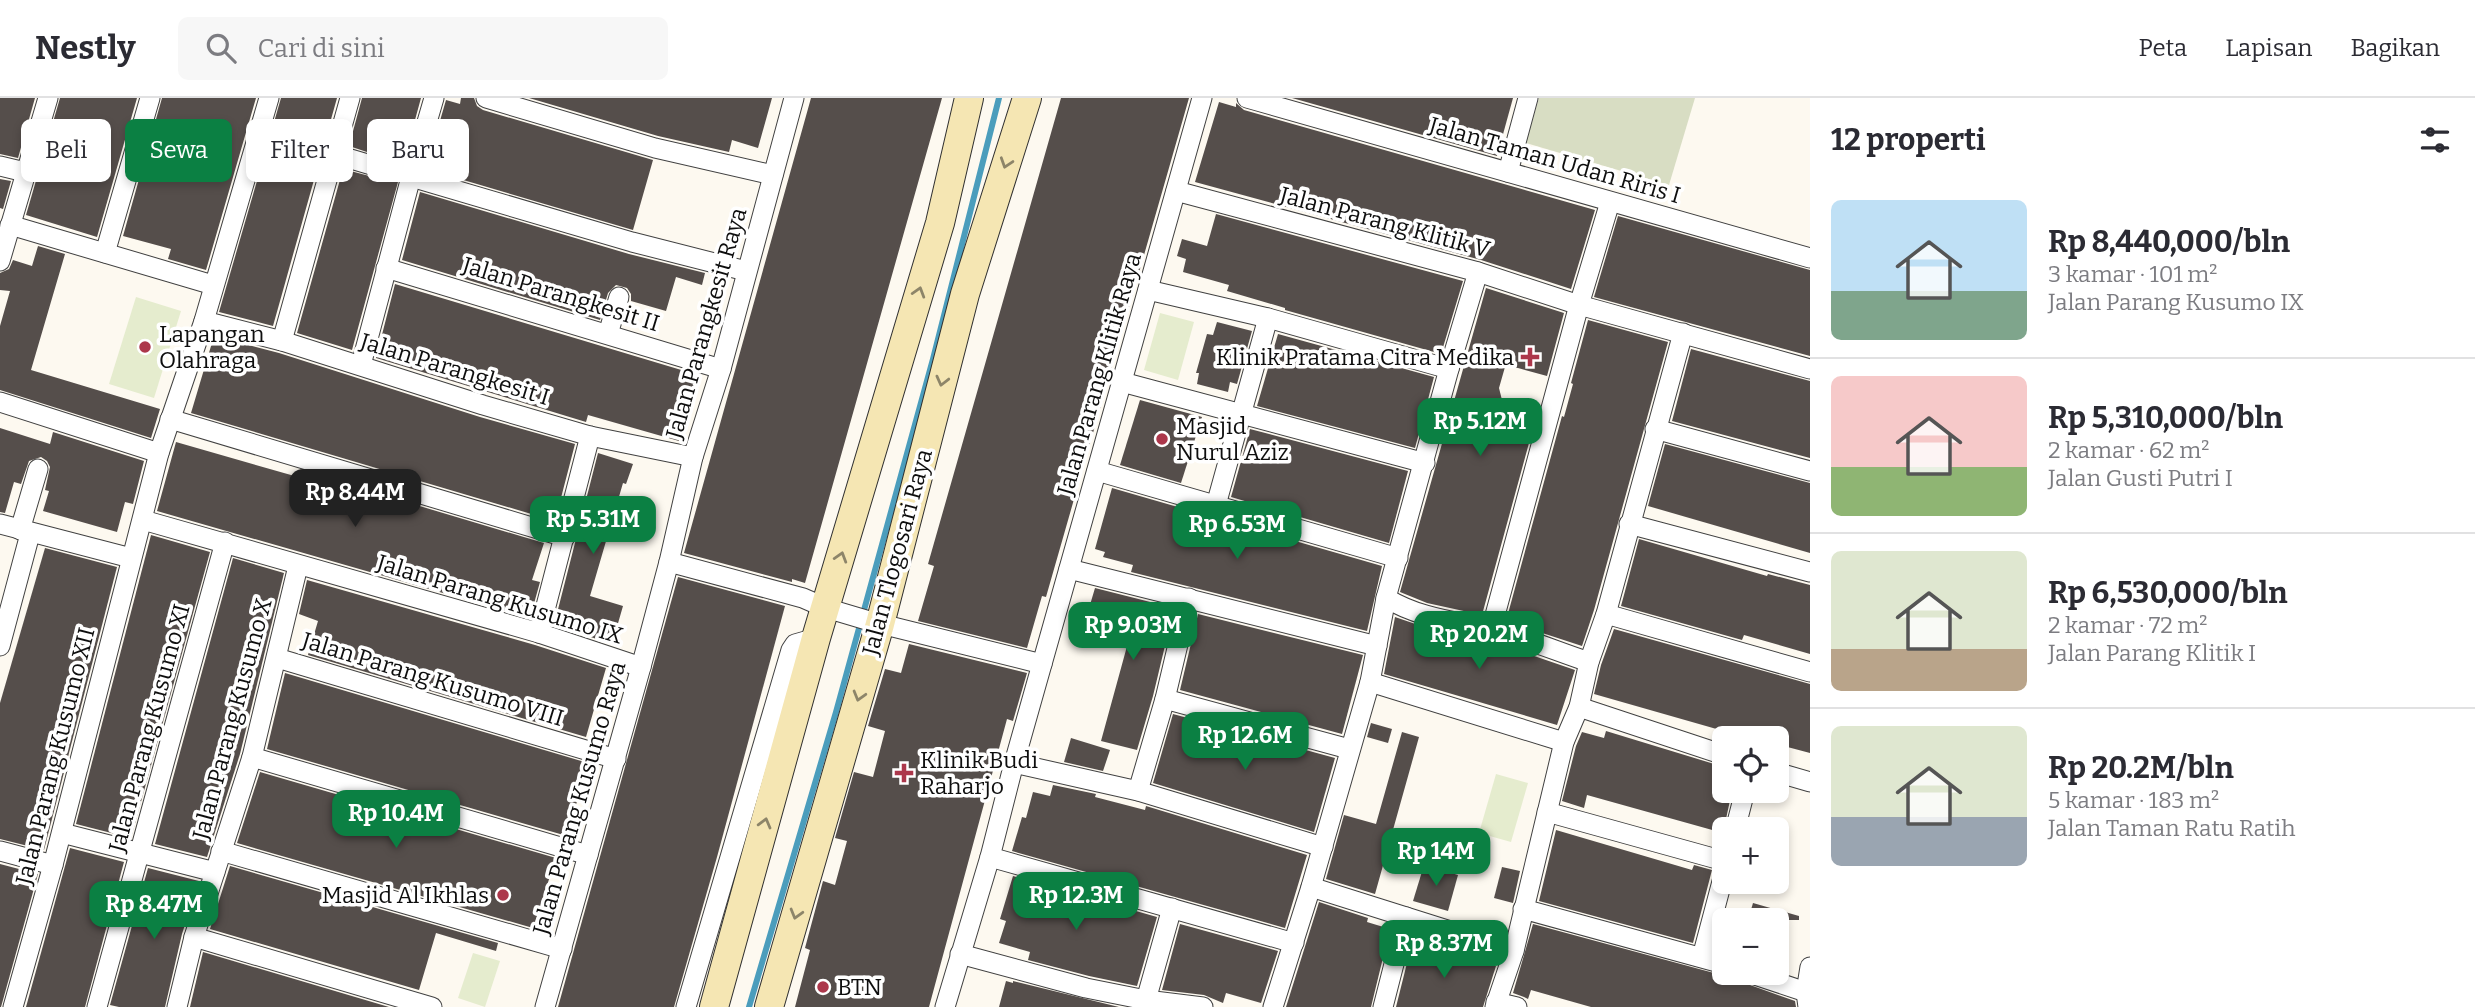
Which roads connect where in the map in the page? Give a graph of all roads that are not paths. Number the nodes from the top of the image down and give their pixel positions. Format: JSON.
{"nodes":[{"id":1,"x":48,"y":98,"type":"edge"},
{"id":2,"x":150,"y":98,"type":"edge"},
{"id":3,"x":269,"y":98,"type":"edge"},
{"id":4,"x":350,"y":98,"type":"edge"},
{"id":5,"x":434,"y":98,"type":"edge"},
{"id":6,"x":486,"y":98,"type":"edge"},
{"id":7,"x":794,"y":98,"type":"edge"},
{"id":8,"x":969,"y":98,"type":"edge"},
{"id":9,"x":1027,"y":98,"type":"edge"},
{"id":10,"x":1202,"y":98,"type":"edge"},
{"id":11,"x":1247,"y":98,"type":"edge"},
{"id":12,"x":1528,"y":98,"type":"edge"},
{"id":13,"x":41,"y":119,"type":"edge"},
{"id":14,"x":344,"y":119,"type":"edge"},
{"id":15,"x":428,"y":119,"type":"edge"},
{"id":16,"x":0,"y":166,"type":"edge"},
{"id":17,"x":21,"y":171,"type":"edge"},
{"id":18,"x":1508,"y":172,"type":"junction"},
{"id":19,"x":773,"y":175,"type":"junction"},
{"id":20,"x":22,"y":182,"type":"edge"},
{"id":21,"x":326,"y":182,"type":"edge"},
{"id":22,"x":410,"y":182,"type":"edge"},
{"id":23,"x":428,"y":182,"type":"edge"},
{"id":24,"x":1176,"y":191,"type":"junction"},
{"id":25,"x":1610,"y":201,"type":"junction"},
{"id":26,"x":10,"y":225,"type":"junction"},
{"id":27,"x":105,"y":253,"type":"junction"},
{"id":28,"x":1810,"y":258,"type":"edge"},
{"id":29,"x":0,"y":261,"type":"edge"},
{"id":30,"x":386,"y":268,"type":"junction"},
{"id":31,"x":746,"y":271,"type":"junction"},
{"id":32,"x":1478,"y":272,"type":"junction"},
{"id":33,"x":213,"y":285,"type":"junction"},
{"id":34,"x":1148,"y":290,"type":"junction"},
{"id":35,"x":619,"y":297,"type":"dead end"},
{"id":36,"x":1579,"y":305,"type":"junction"},
{"id":37,"x":1268,"y":318,"type":"junction"},
{"id":38,"x":204,"y":320,"type":"junction"},
{"id":39,"x":1683,"y":333,"type":"junction"},
{"id":40,"x":608,"y":334,"type":"junction"},
{"id":41,"x":282,"y":341,"type":"junction"},
{"id":42,"x":360,"y":365,"type":"junction"},
{"id":43,"x":721,"y":369,"type":"junction"},
{"id":44,"x":1449,"y":369,"type":"junction"},
{"id":45,"x":1810,"y":369,"type":"edge"},
{"id":46,"x":1122,"y":382,"type":"junction"},
{"id":47,"x":0,"y":402,"type":"edge"},
{"id":48,"x":1240,"y":414,"type":"junction"},
{"id":49,"x":170,"y":419,"type":"junction"},
{"id":50,"x":1655,"y":429,"type":"junction"},
{"id":51,"x":590,"y":436,"type":"junction"},
{"id":52,"x":159,"y":453,"type":"junction"},
{"id":53,"x":693,"y":457,"type":"junction"},
{"id":54,"x":1425,"y":463,"type":"junction"},
{"id":55,"x":38,"y":469,"type":"dead end"},
{"id":56,"x":1097,"y":471,"type":"junction"},
{"id":57,"x":1810,"y":471,"type":"edge"},
{"id":58,"x":1216,"y":505,"type":"junction"},
{"id":59,"x":143,"y":520,"type":"junction"},
{"id":60,"x":0,"y":524,"type":"edge"},
{"id":61,"x":1629,"y":524,"type":"junction"},
{"id":62,"x":25,"y":532,"type":"junction"},
{"id":63,"x":565,"y":537,"type":"junction"},
{"id":64,"x":225,"y":542,"type":"junction"},
{"id":65,"x":131,"y":558,"type":"junction"},
{"id":66,"x":1398,"y":558,"type":"junction"},
{"id":67,"x":669,"y":562,"type":"junction"},
{"id":68,"x":298,"y":566,"type":"junction"},
{"id":69,"x":1069,"y":569,"type":"junction"},
{"id":70,"x":1810,"y":572,"type":"edge"},
{"id":71,"x":1189,"y":598,"type":"junction"},
{"id":72,"x":1386,"y":598,"type":"junction"},
{"id":73,"x":828,"y":609,"type":"junction"},
{"id":74,"x":1605,"y":614,"type":"junction"},
{"id":75,"x":876,"y":623,"type":"junction"},
{"id":76,"x":1491,"y":629,"type":"junction"},
{"id":77,"x":539,"y":633,"type":"junction"},
{"id":78,"x":816,"y":638,"type":"junction"},
{"id":79,"x":0,"y":646,"type":"edge"},
{"id":80,"x":1377,"y":646,"type":"junction"},
{"id":81,"x":277,"y":658,"type":"junction"},
{"id":82,"x":1589,"y":662,"type":"junction"},
{"id":83,"x":1042,"y":664,"type":"junction"},
{"id":84,"x":641,"y":667,"type":"junction"},
{"id":85,"x":1810,"y":672,"type":"edge"},
{"id":86,"x":1370,"y":682,"type":"junction"},
{"id":87,"x":1164,"y":699,"type":"junction"},
{"id":88,"x":1579,"y":707,"type":"junction"},
{"id":89,"x":1564,"y":742,"type":"junction"},
{"id":90,"x":1349,"y":749,"type":"junction"},
{"id":91,"x":1712,"y":751,"type":"edge"},
{"id":92,"x":252,"y":757,"type":"junction"},
{"id":93,"x":616,"y":759,"type":"junction"},
{"id":94,"x":1014,"y":763,"type":"junction"},
{"id":95,"x":1789,"y":776,"type":"edge"},
{"id":96,"x":1810,"y":782,"type":"edge"},
{"id":97,"x":1138,"y":791,"type":"junction"},
{"id":98,"x":1546,"y":812,"type":"junction"},
{"id":99,"x":62,"y":833,"type":"junction"},
{"id":100,"x":1323,"y":847,"type":"junction"},
{"id":101,"x":0,"y":851,"type":"edge"},
{"id":102,"x":221,"y":851,"type":"junction"},
{"id":103,"x":140,"y":853,"type":"junction"},
{"id":104,"x":588,"y":855,"type":"junction"},
{"id":105,"x":990,"y":857,"type":"junction"},
{"id":106,"x":1712,"y":858,"type":"edge"},
{"id":107,"x":53,"y":865,"type":"junction"},
{"id":108,"x":215,"y":872,"type":"junction"},
{"id":109,"x":1311,"y":887,"type":"junction"},
{"id":110,"x":1719,"y":894,"type":"edge"},
{"id":111,"x":1172,"y":908,"type":"junction"},
{"id":112,"x":1523,"y":909,"type":"junction"},
{"id":113,"x":1406,"y":917,"type":"junction"},
{"id":114,"x":194,"y":937,"type":"junction"},
{"id":115,"x":1294,"y":943,"type":"junction"},
{"id":116,"x":562,"y":949,"type":"junction"},
{"id":117,"x":1514,"y":951,"type":"junction"},
{"id":118,"x":960,"y":954,"type":"junction"},
{"id":119,"x":1702,"y":957,"type":"junction"},
{"id":120,"x":1712,"y":960,"type":"edge"},
{"id":121,"x":1810,"y":967,"type":"edge"},
{"id":122,"x":1776,"y":985,"type":"edge"},
{"id":123,"x":1083,"y":997,"type":"edge"},
{"id":124,"x":1807,"y":999,"type":"edge"},
{"id":125,"x":1146,"y":1000,"type":"junction"},
{"id":126,"x":1496,"y":1004,"type":"edge"},
{"id":127,"x":103,"y":1006,"type":"edge"},
{"id":128,"x":13,"y":1007,"type":"edge"},
{"id":129,"x":177,"y":1007,"type":"edge"},
{"id":130,"x":432,"y":1007,"type":"edge"},
{"id":131,"x":545,"y":1007,"type":"edge"},
{"id":132,"x":686,"y":1007,"type":"edge"},
{"id":133,"x":714,"y":1007,"type":"edge"},
{"id":134,"x":769,"y":1007,"type":"edge"},
{"id":135,"x":945,"y":1007,"type":"edge"},
{"id":136,"x":1203,"y":1007,"type":"edge"},
{"id":137,"x":1273,"y":1007,"type":"edge"},
{"id":138,"x":1382,"y":1007,"type":"edge"},
{"id":139,"x":1517,"y":1007,"type":"edge"}],
"edges":[{"from":1,"to":13,"type":"street"},
{"from":2,"to":27,"type":"street"},
{"from":3,"to":33,"type":"street","name":"Jalan Parang Kusumo XII"},
{"from":4,"to":14,"type":"street"},
{"from":5,"to":15,"type":"street"},
{"from":6,"to":19,"type":"street"},
{"from":7,"to":19,"type":"street","name":"Jalan Parangkesit Raya"},
{"from":73,"to":8,"type":"street","one_way":true},
{"from":9,"to":75,"type":"street","name":"Jalan Tlogosari Raya","one_way":true},
{"from":10,"to":24,"type":"street","name":"Jalan Parang Klitik Raya"},
{"from":11,"to":18,"type":"street","name":"Jalan Taman Udan Riris I"},
{"from":12,"to":18,"type":"street"},
{"from":16,"to":17,"type":"street"},
{"from":18,"to":25,"type":"street","name":"Jalan Taman Udan Riris I"},
{"from":19,"to":31,"type":"street","name":"Jalan Parangkesit Raya"},
{"from":20,"to":26,"type":"street"},
{"from":21,"to":41,"type":"street"},
{"from":22,"to":30,"type":"street"},
{"from":23,"to":31,"type":"street"},
{"from":24,"to":32,"type":"street","name":"Jalan Parang Klitik V"},
{"from":24,"to":34,"type":"street","name":"Jalan Parang Klitik Raya"},
{"from":25,"to":28,"type":"street","name":"Jalan Taman Udan Riris I"},
{"from":25,"to":36,"type":"street"},
{"from":26,"to":27,"type":"street"},
{"from":26,"to":29,"type":"street"},
{"from":27,"to":33,"type":"street"},
{"from":30,"to":40,"type":"street","name":"Jalan Parangkesit II"},
{"from":30,"to":42,"type":"street"},
{"from":31,"to":43,"type":"street","name":"Jalan Parangkesit Raya"},
{"from":32,"to":36,"type":"street","name":"Jalan Parang Klitik V"},
{"from":32,"to":44,"type":"street"},
{"from":33,"to":38,"type":"street","name":"Jalan Parang Kusumo XII"},
{"from":34,"to":37,"type":"street"},
{"from":34,"to":46,"type":"street","name":"Jalan Parang Klitik Raya"},
{"from":35,"to":40,"type":"street"},
{"from":36,"to":39,"type":"street","name":"Jalan Parang Klitik V"},
{"from":36,"to":76,"type":"street"},
{"from":37,"to":44,"type":"street"},
{"from":37,"to":48,"type":"street"},
{"from":38,"to":41,"type":"street","name":"Jalan Parangkesit I"},
{"from":38,"to":49,"type":"street","name":"Jalan Parang Kusumo XII"},
{"from":39,"to":45,"type":"street","name":"Jalan Parang Klitik V"},
{"from":39,"to":50,"type":"street"},
{"from":40,"to":43,"type":"street","name":"Jalan Parangkesit II"},
{"from":41,"to":42,"type":"street","name":"Jalan Parangkesit I"},
{"from":42,"to":51,"type":"street","name":"Jalan Parangkesit I"},
{"from":43,"to":53,"type":"street","name":"Jalan Parangkesit Raya"},
{"from":44,"to":54,"type":"street"},
{"from":46,"to":48,"type":"street"},
{"from":46,"to":56,"type":"street","name":"Jalan Parang Klitik Raya"},
{"from":47,"to":52,"type":"street"},
{"from":48,"to":54,"type":"street"},
{"from":48,"to":58,"type":"street"},
{"from":49,"to":52,"type":"street","name":"Jalan Parang Kusumo XII"},
{"from":49,"to":63,"type":"street"},
{"from":50,"to":57,"type":"street"},
{"from":50,"to":61,"type":"street"},
{"from":51,"to":53,"type":"street","name":"Jalan Parangkesit I"},
{"from":51,"to":63,"type":"street"},
{"from":52,"to":59,"type":"street","name":"Jalan Parang Kusumo XII"},
{"from":53,"to":67,"type":"street","name":"Jalan Parangkesit Raya"},
{"from":54,"to":66,"type":"street"},
{"from":55,"to":62,"type":"street"},
{"from":56,"to":58,"type":"street"},
{"from":56,"to":69,"type":"street","name":"Jalan Parang Klitik Raya"},
{"from":58,"to":66,"type":"street"},
{"from":59,"to":64,"type":"street","name":"Jalan Parang Kusumo IX"},
{"from":59,"to":65,"type":"street","name":"Jalan Parang Kusumo XII"},
{"from":60,"to":62,"type":"street"},
{"from":61,"to":70,"type":"street"},
{"from":61,"to":74,"type":"street"},
{"from":62,"to":65,"type":"street"},
{"from":62,"to":79,"type":"street"},
{"from":63,"to":77,"type":"street"},
{"from":64,"to":68,"type":"street","name":"Jalan Parang Kusumo IX"},
{"from":64,"to":103,"type":"street","name":"Jalan Parang Kusumo XI"},
{"from":65,"to":99,"type":"street","name":"Jalan Parang Kusumo XII"},
{"from":66,"to":72,"type":"street"},
{"from":67,"to":73,"type":"street"},
{"from":67,"to":84,"type":"street","name":"Jalan Parang Kusumo Raya"},
{"from":68,"to":77,"type":"street","name":"Jalan Parang Kusumo IX"},
{"from":68,"to":81,"type":"street","name":"Jalan Parang Kusumo X"},
{"from":69,"to":71,"type":"street"},
{"from":69,"to":83,"type":"street","name":"Jalan Parang Klitik Raya"},
{"from":71,"to":80,"type":"street"},
{"from":71,"to":87,"type":"street"},
{"from":72,"to":76,"type":"street"},
{"from":72,"to":80,"type":"street"},
{"from":73,"to":75,"type":"street"},
{"from":73,"to":78,"type":"street"},
{"from":74,"to":82,"type":"street"},
{"from":74,"to":85,"type":"street"},
{"from":75,"to":83,"type":"street"},
{"from":75,"to":134,"type":"street","name":"Jalan Tlogosari Raya","one_way":true},
{"from":76,"to":82,"type":"street"},
{"from":77,"to":84,"type":"street","name":"Jalan Parang Kusumo IX"},
{"from":78,"to":132,"type":"street"},
{"from":133,"to":78,"type":"street","one_way":true},
{"from":80,"to":86,"type":"street"},
{"from":81,"to":92,"type":"street","name":"Jalan Parang Kusumo X"},
{"from":81,"to":93,"type":"street","name":"Jalan Parang Kusumo VIII"},
{"from":82,"to":88,"type":"street"},
{"from":83,"to":94,"type":"street","name":"Jalan Parang Klitik Raya"},
{"from":84,"to":93,"type":"street","name":"Jalan Parang Kusumo Raya"},
{"from":86,"to":89,"type":"street"},
{"from":86,"to":90,"type":"street"},
{"from":87,"to":90,"type":"street"},
{"from":87,"to":97,"type":"street"},
{"from":88,"to":89,"type":"street"},
{"from":88,"to":91,"type":"street"},
{"from":89,"to":98,"type":"street"},
{"from":90,"to":100,"type":"street"},
{"from":92,"to":102,"type":"street","name":"Jalan Parang Kusumo X"},
{"from":92,"to":104,"type":"street"},
{"from":93,"to":104,"type":"street","name":"Jalan Parang Kusumo Raya"},
{"from":94,"to":97,"type":"street"},
{"from":94,"to":105,"type":"street","name":"Jalan Parang Klitik Raya"},
{"from":95,"to":96,"type":"street"},
{"from":97,"to":100,"type":"street"},
{"from":98,"to":106,"type":"street"},
{"from":98,"to":112,"type":"street"},
{"from":99,"to":103,"type":"street"},
{"from":99,"to":107,"type":"street","name":"Jalan Parang Kusumo XII"},
{"from":100,"to":109,"type":"street"},
{"from":101,"to":107,"type":"street"},
{"from":102,"to":108,"type":"street","name":"Jalan Parang Kusumo X"},
{"from":102,"to":116,"type":"street"},
{"from":103,"to":108,"type":"street"},
{"from":103,"to":127,"type":"street","name":"Jalan Parang Kusumo XI"},
{"from":104,"to":116,"type":"street","name":"Jalan Parang Kusumo Raya"},
{"from":105,"to":111,"type":"street"},
{"from":105,"to":118,"type":"street","name":"Jalan Parang Klitik Raya"},
{"from":107,"to":128,"type":"street","name":"Jalan Parang Kusumo XII"},
{"from":108,"to":114,"type":"street","name":"Jalan Parang Kusumo X"},
{"from":109,"to":113,"type":"street"},
{"from":109,"to":115,"type":"street"},
{"from":110,"to":119,"type":"street"},
{"from":111,"to":115,"type":"street"},
{"from":111,"to":125,"type":"street"},
{"from":112,"to":117,"type":"street"},
{"from":112,"to":119,"type":"street"},
{"from":113,"to":117,"type":"street"},
{"from":113,"to":138,"type":"street"},
{"from":114,"to":129,"type":"street","name":"Jalan Parang Kusumo X"},
{"from":114,"to":130,"type":"street"},
{"from":115,"to":137,"type":"street"},
{"from":116,"to":131,"type":"street","name":"Jalan Parang Kusumo Raya"},
{"from":117,"to":126,"type":"street"},
{"from":118,"to":123,"type":"street"},
{"from":118,"to":135,"type":"street","name":"Jalan Parang Klitik Raya"},
{"from":119,"to":120,"type":"street"},
{"from":121,"to":124,"type":"street"},
{"from":122,"to":124,"type":"street"},
{"from":123,"to":125,"type":"street"},
{"from":125,"to":136,"type":"street"},
{"from":126,"to":139,"type":"street"}]}
